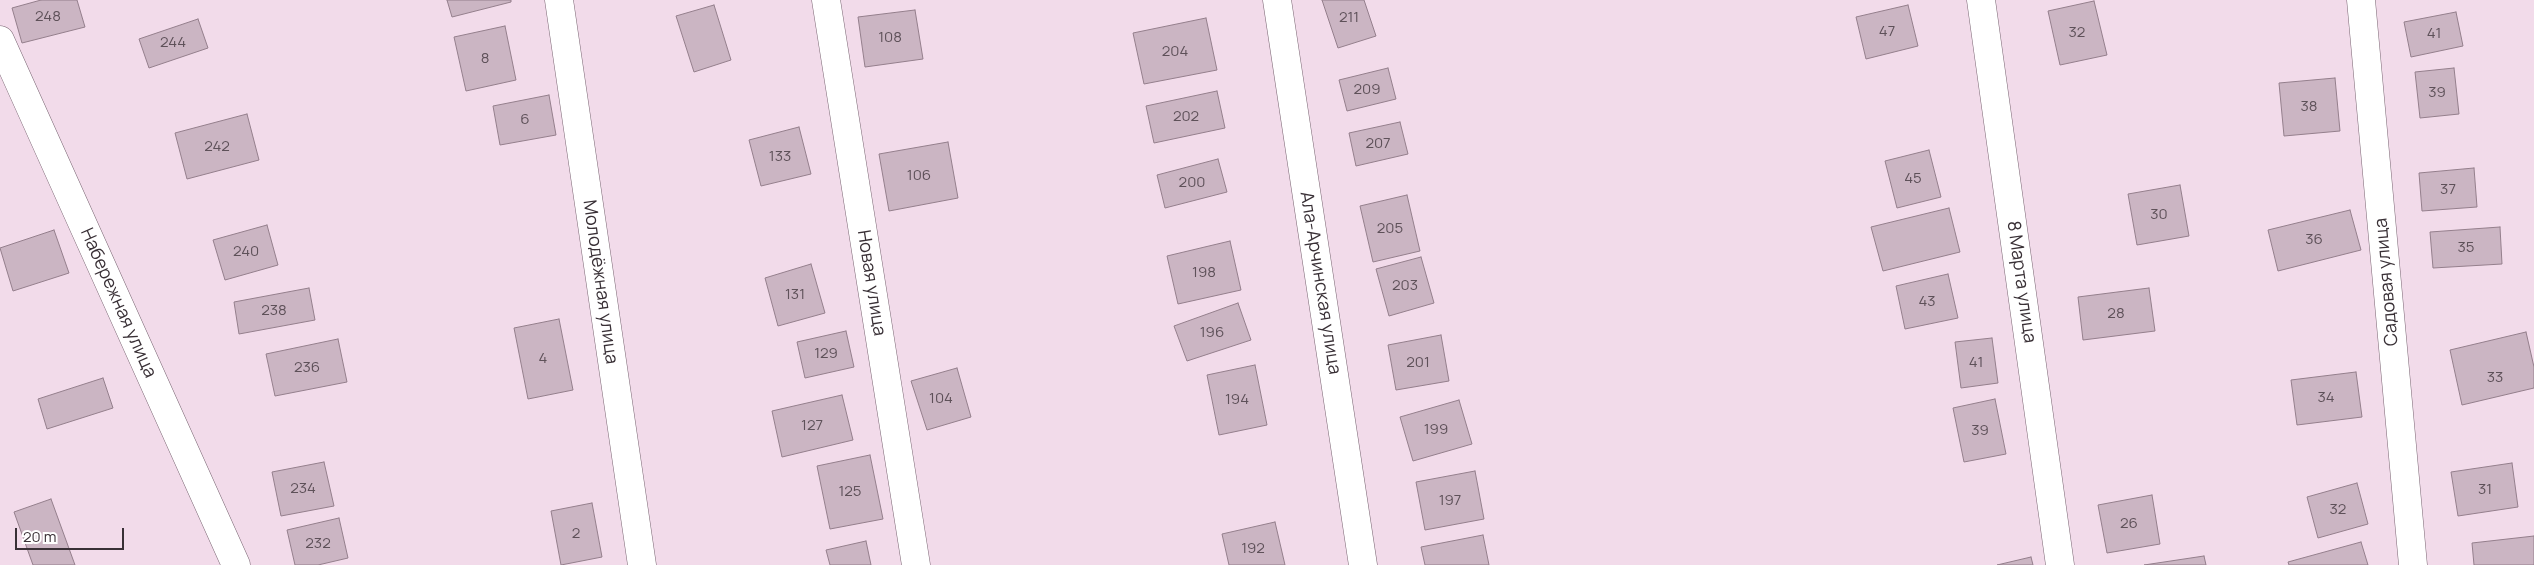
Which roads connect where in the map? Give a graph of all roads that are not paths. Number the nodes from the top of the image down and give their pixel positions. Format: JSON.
{"nodes":[{"id":1,"x":559,"y":0,"type":"edge"},
{"id":2,"x":826,"y":0,"type":"edge"},
{"id":3,"x":1277,"y":0,"type":"edge"},
{"id":4,"x":1981,"y":0,"type":"edge"},
{"id":5,"x":2361,"y":0,"type":"edge"},
{"id":6,"x":0,"y":40,"type":"edge"},
{"id":7,"x":236,"y":565,"type":"edge"},
{"id":8,"x":642,"y":565,"type":"edge"},
{"id":9,"x":916,"y":565,"type":"edge"},
{"id":10,"x":1364,"y":565,"type":"edge"},
{"id":11,"x":2060,"y":565,"type":"edge"},
{"id":12,"x":2413,"y":565,"type":"edge"}],
"edges":[{"from":1,"to":8,"type":"street","name":"Молодёжная улица"},
{"from":2,"to":9,"type":"street","name":"Новая улица"},
{"from":3,"to":10,"type":"street","name":"Ала-Арчинская улица"},
{"from":4,"to":11,"type":"street","name":"8 Марта улица"},
{"from":5,"to":12,"type":"street","name":"Садовая улица"},
{"from":6,"to":7,"type":"street","name":"Набережная улица"}]}
